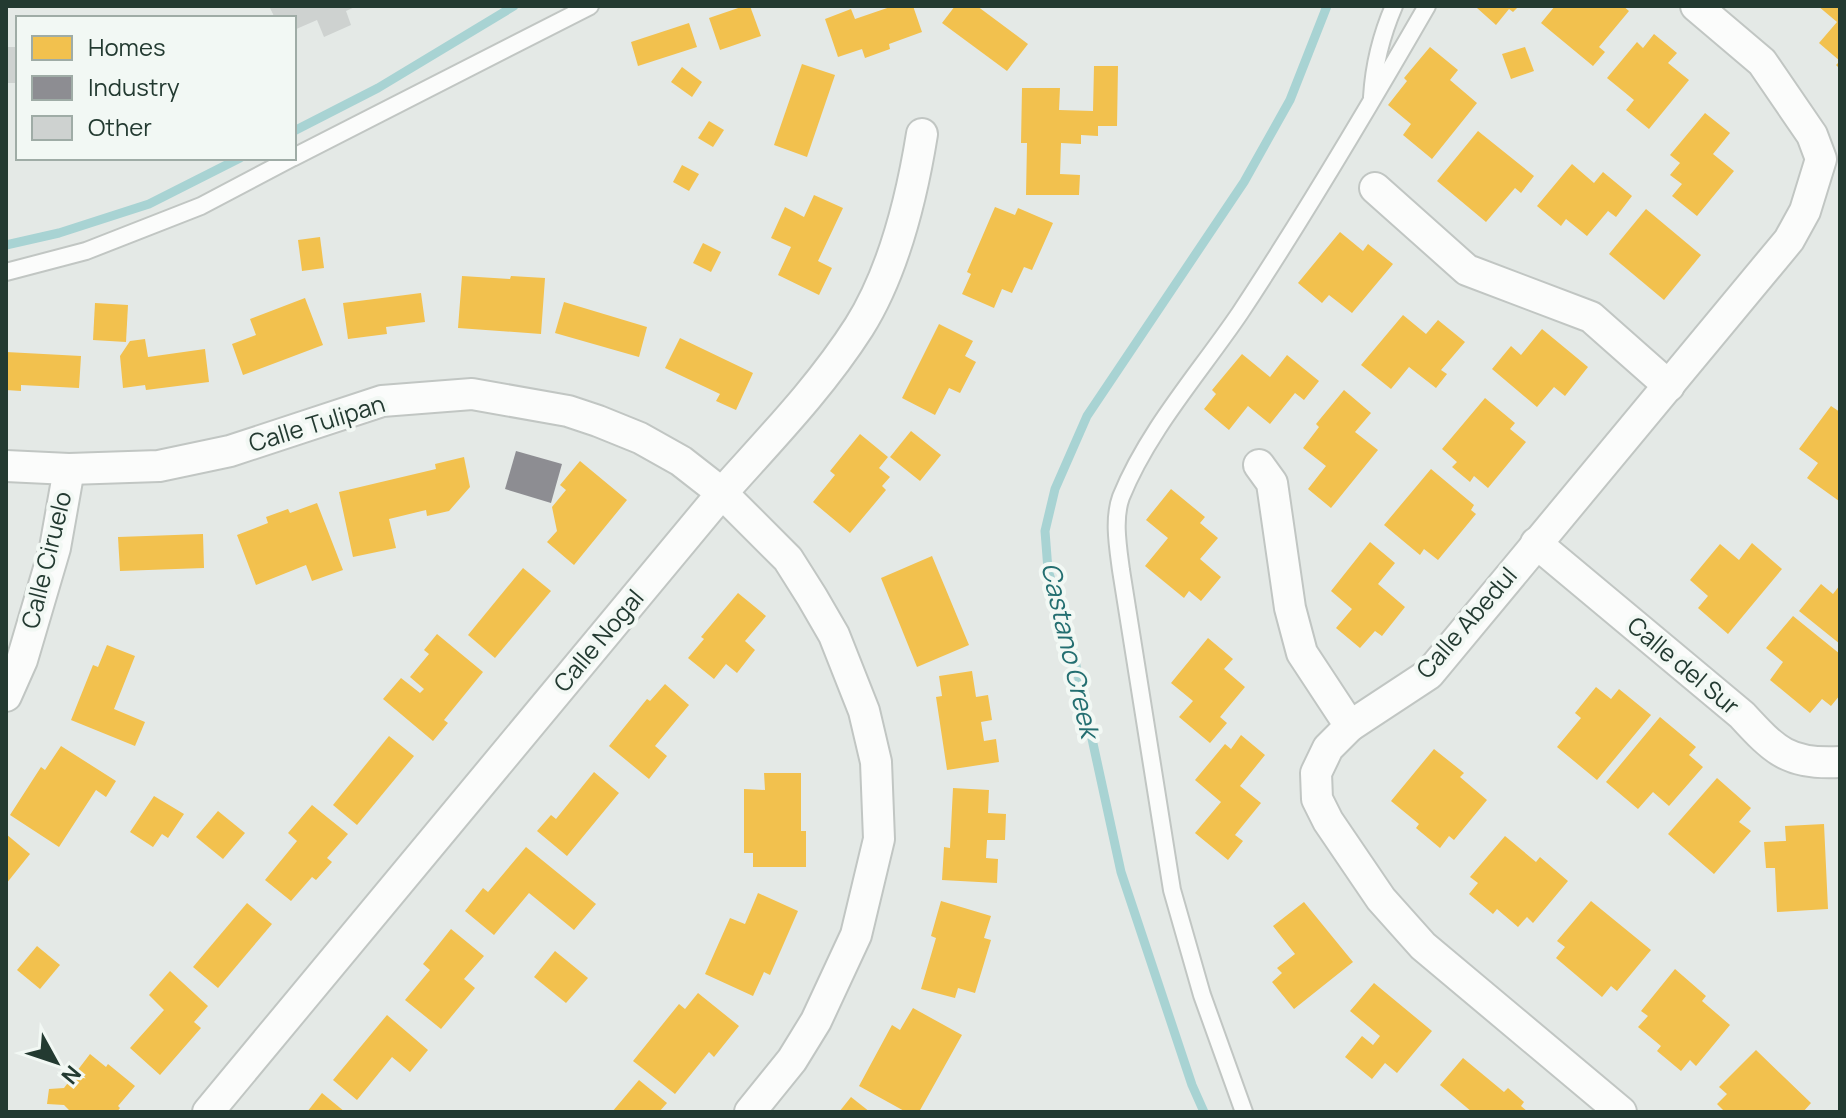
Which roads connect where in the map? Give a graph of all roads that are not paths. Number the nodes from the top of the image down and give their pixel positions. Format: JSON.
{"nodes":[{"id":1,"x":590,"y":6,"type":"edge"},
{"id":2,"x":1394,"y":6,"type":"edge"},
{"id":3,"x":1427,"y":6,"type":"edge"},
{"id":4,"x":1696,"y":6,"type":"edge"},
{"id":5,"x":1372,"y":103,"type":"junction"},
{"id":6,"x":922,"y":134,"type":"dead end"},
{"id":7,"x":296,"y":156,"type":"edge"},
{"id":8,"x":289,"y":160,"type":"edge"},
{"id":9,"x":1375,"y":188,"type":"dead end"},
{"id":10,"x":6,"y":272,"type":"edge"},
{"id":11,"x":1669,"y":386,"type":"junction"},
{"id":12,"x":1259,"y":465,"type":"dead end"},
{"id":13,"x":6,"y":466,"type":"edge"},
{"id":14,"x":69,"y":469,"type":"junction"},
{"id":15,"x":722,"y":493,"type":"junction"},
{"id":16,"x":1536,"y":543,"type":"junction"},
{"id":17,"x":6,"y":696,"type":"edge"},
{"id":18,"x":1350,"y":726,"type":"junction"},
{"id":19,"x":1840,"y":762,"type":"edge"},
{"id":20,"x":208,"y":1112,"type":"edge"},
{"id":21,"x":750,"y":1112,"type":"edge"},
{"id":22,"x":1244,"y":1112,"type":"edge"},
{"id":23,"x":1621,"y":1112,"type":"edge"}],
"edges":[{"from":1,"to":7,"type":"lane"},
{"from":2,"to":5,"type":"lane"},
{"from":3,"to":5,"type":"lane"},
{"from":4,"to":11,"type":"street","name":"Calle Abedul"},
{"from":5,"to":22,"type":"lane"},
{"from":6,"to":15,"type":"street","name":"Calle Nogal"},
{"from":8,"to":10,"type":"lane"},
{"from":9,"to":11,"type":"street"},
{"from":11,"to":16,"type":"street","name":"Calle Abedul"},
{"from":12,"to":18,"type":"street"},
{"from":13,"to":14,"type":"street","name":"Calle Tulipan"},
{"from":14,"to":15,"type":"street","name":"Calle Tulipan"},
{"from":14,"to":17,"type":"street","name":"Calle Ciruelo"},
{"from":15,"to":20,"type":"street","name":"Calle Nogal"},
{"from":15,"to":21,"type":"street","name":"Calle Tulipan"},
{"from":16,"to":18,"type":"street","name":"Calle Abedul"},
{"from":16,"to":19,"type":"street","name":"Calle del Sur"},
{"from":18,"to":23,"type":"street","name":"Calle Abedul"}]}
